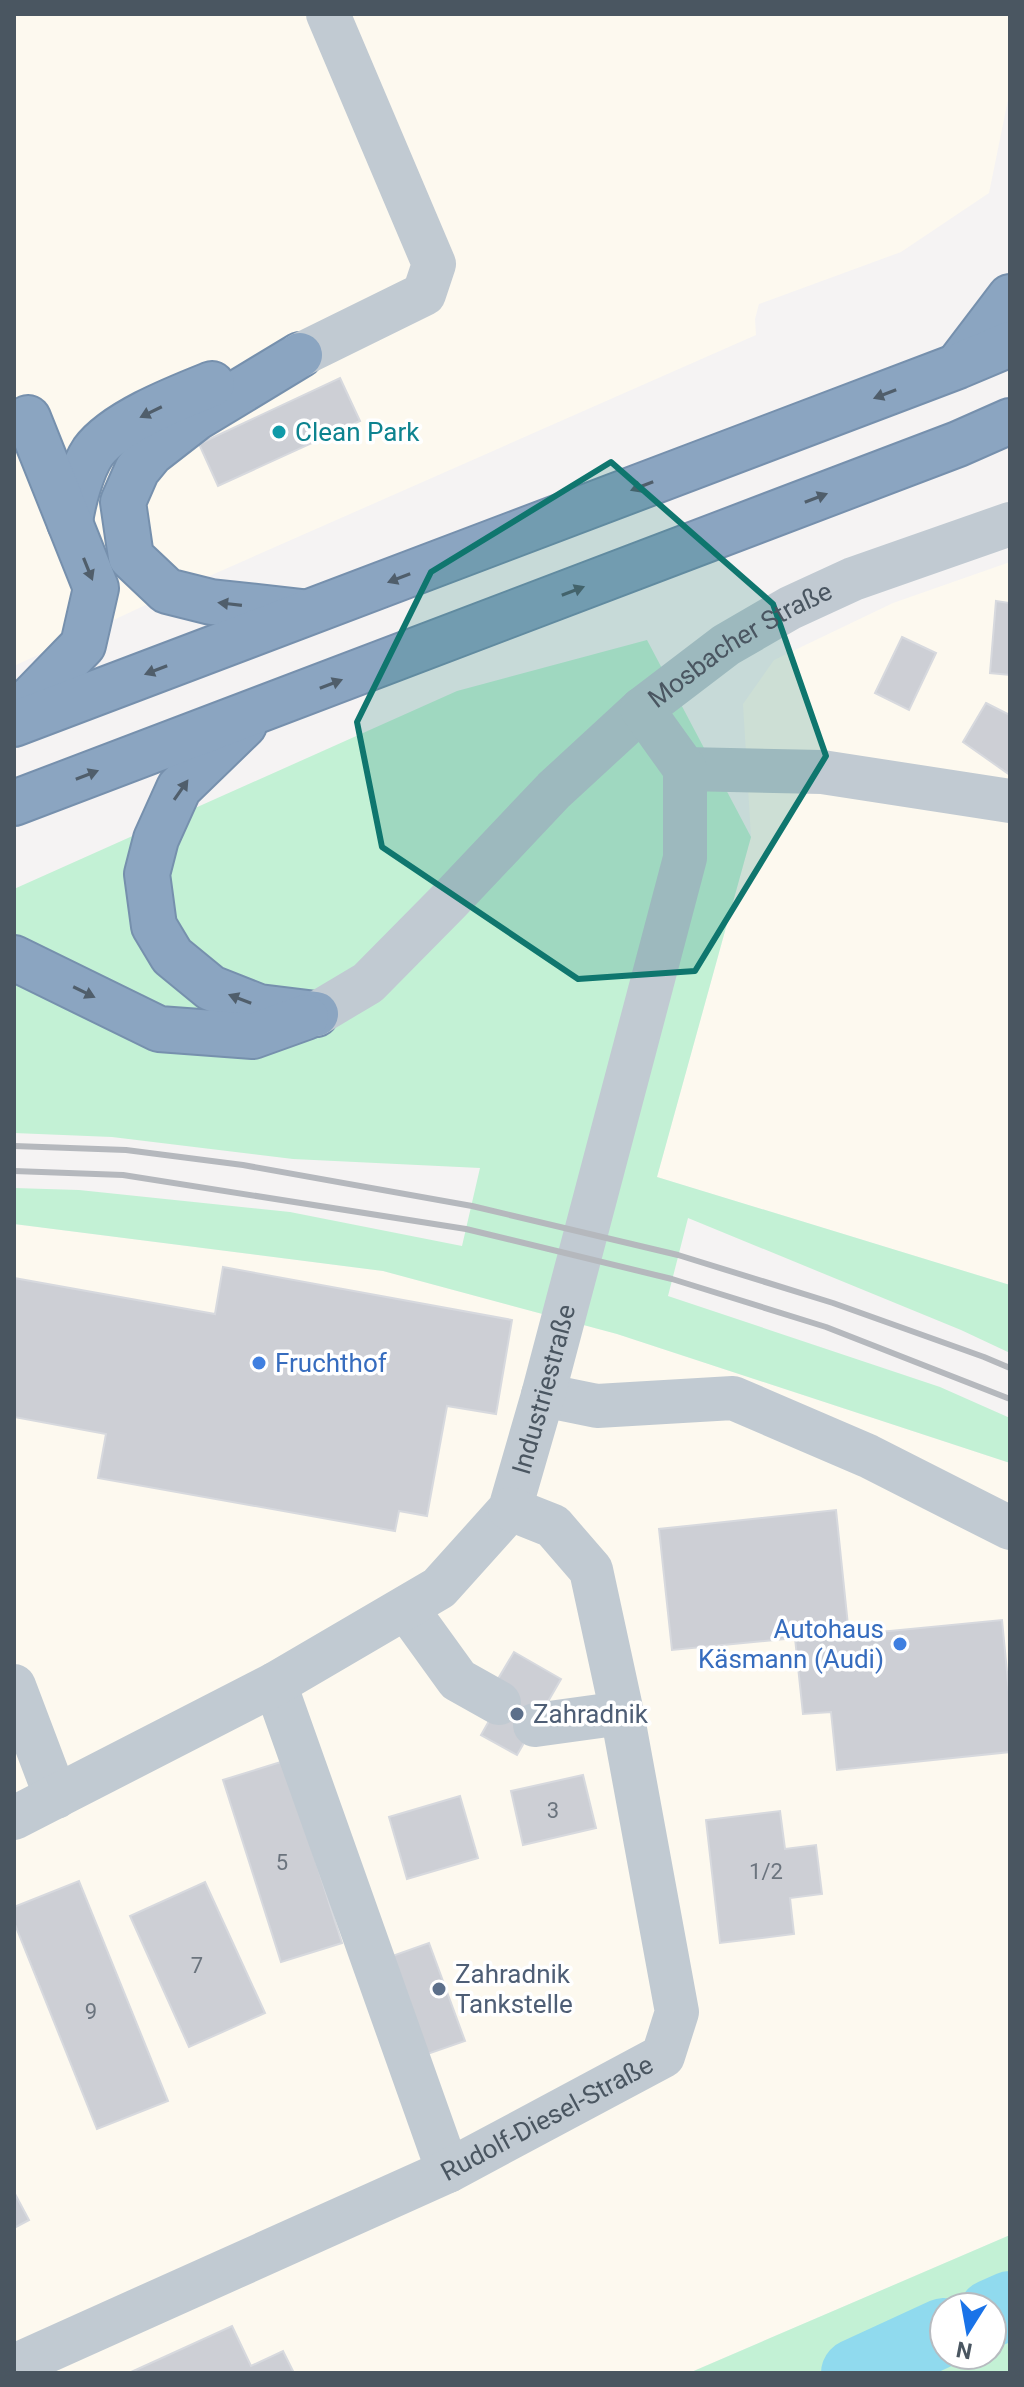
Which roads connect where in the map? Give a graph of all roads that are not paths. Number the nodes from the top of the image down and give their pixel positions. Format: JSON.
{"nodes":[{"id":1,"x":328,"y":14,"type":"edge"},
{"id":2,"x":1010,"y":297,"type":"edge"},
{"id":3,"x":1010,"y":344,"type":"edge"},
{"id":4,"x":300,"y":355,"type":"junction"},
{"id":5,"x":958,"y":366,"type":"junction"},
{"id":6,"x":28,"y":418,"type":"dead end"},
{"id":7,"x":1010,"y":421,"type":"edge"},
{"id":8,"x":70,"y":523,"type":"junction"},
{"id":9,"x":1010,"y":524,"type":"edge"},
{"id":10,"x":308,"y":613,"type":"junction"},
{"id":11,"x":642,"y":709,"type":"junction"},
{"id":12,"x":258,"y":711,"type":"junction"},
{"id":13,"x":14,"y":716,"type":"edge"},
{"id":14,"x":14,"y":724,"type":"edge"},
{"id":15,"x":685,"y":769,"type":"junction"},
{"id":16,"x":1010,"y":801,"type":"edge"},
{"id":17,"x":14,"y":803,"type":"edge"},
{"id":18,"x":14,"y":958,"type":"edge"},
{"id":19,"x":316,"y":1014,"type":"junction"},
{"id":20,"x":543,"y":1395,"type":"junction"},
{"id":21,"x":510,"y":1509,"type":"junction"},
{"id":22,"x":1010,"y":1528,"type":"edge"},
{"id":23,"x":406,"y":1608,"type":"junction"},
{"id":24,"x":275,"y":1684,"type":"junction"},
{"id":25,"x":14,"y":1686,"type":"edge"},
{"id":26,"x":622,"y":1713,"type":"junction"},
{"id":27,"x":56,"y":1797,"type":"junction"},
{"id":28,"x":14,"y":1818,"type":"edge"},
{"id":29,"x":448,"y":2171,"type":"junction"},
{"id":30,"x":14,"y":2366,"type":"edge"}],
"edges":[{"from":1,"to":4,"type":"street"},
{"from":2,"to":5,"type":"highway"},
{"from":3,"to":5,"type":"highway"},
{"from":4,"to":8,"type":"highway","one_way":true},
{"from":10,"to":4,"type":"highway","one_way":true},
{"from":5,"to":10,"type":"highway","one_way":true},
{"from":6,"to":8,"type":"highway"},
{"from":12,"to":7,"type":"highway","one_way":true},
{"from":8,"to":13,"type":"highway","one_way":true},
{"from":9,"to":11,"type":"street","name":"Mosbacher Straße"},
{"from":10,"to":14,"type":"highway","one_way":true},
{"from":11,"to":15,"type":"street"},
{"from":11,"to":19,"type":"street","name":"Mosbacher Straße"},
{"from":17,"to":12,"type":"highway","one_way":true},
{"from":19,"to":12,"type":"highway","one_way":true},
{"from":15,"to":16,"type":"street"},
{"from":15,"to":20,"type":"street","name":"Industriestraße"},
{"from":18,"to":19,"type":"highway","one_way":true},
{"from":20,"to":21,"type":"street","name":"Industriestraße"},
{"from":20,"to":22,"type":"street"},
{"from":21,"to":23,"type":"street","name":"Industriestraße"},
{"from":21,"to":26,"type":"street","name":"Rudolf-Diesel-Straße"},
{"from":23,"to":24,"type":"street","name":"Industriestraße"},
{"from":23,"to":26,"type":"street"},
{"from":24,"to":27,"type":"street","name":"Industriestraße"},
{"from":24,"to":29,"type":"street"},
{"from":25,"to":27,"type":"street"},
{"from":26,"to":29,"type":"street","name":"Rudolf-Diesel-Straße"},
{"from":27,"to":28,"type":"street","name":"Industriestraße"},
{"from":29,"to":30,"type":"street","name":"Rudolf-Diesel-Straße"}]}
